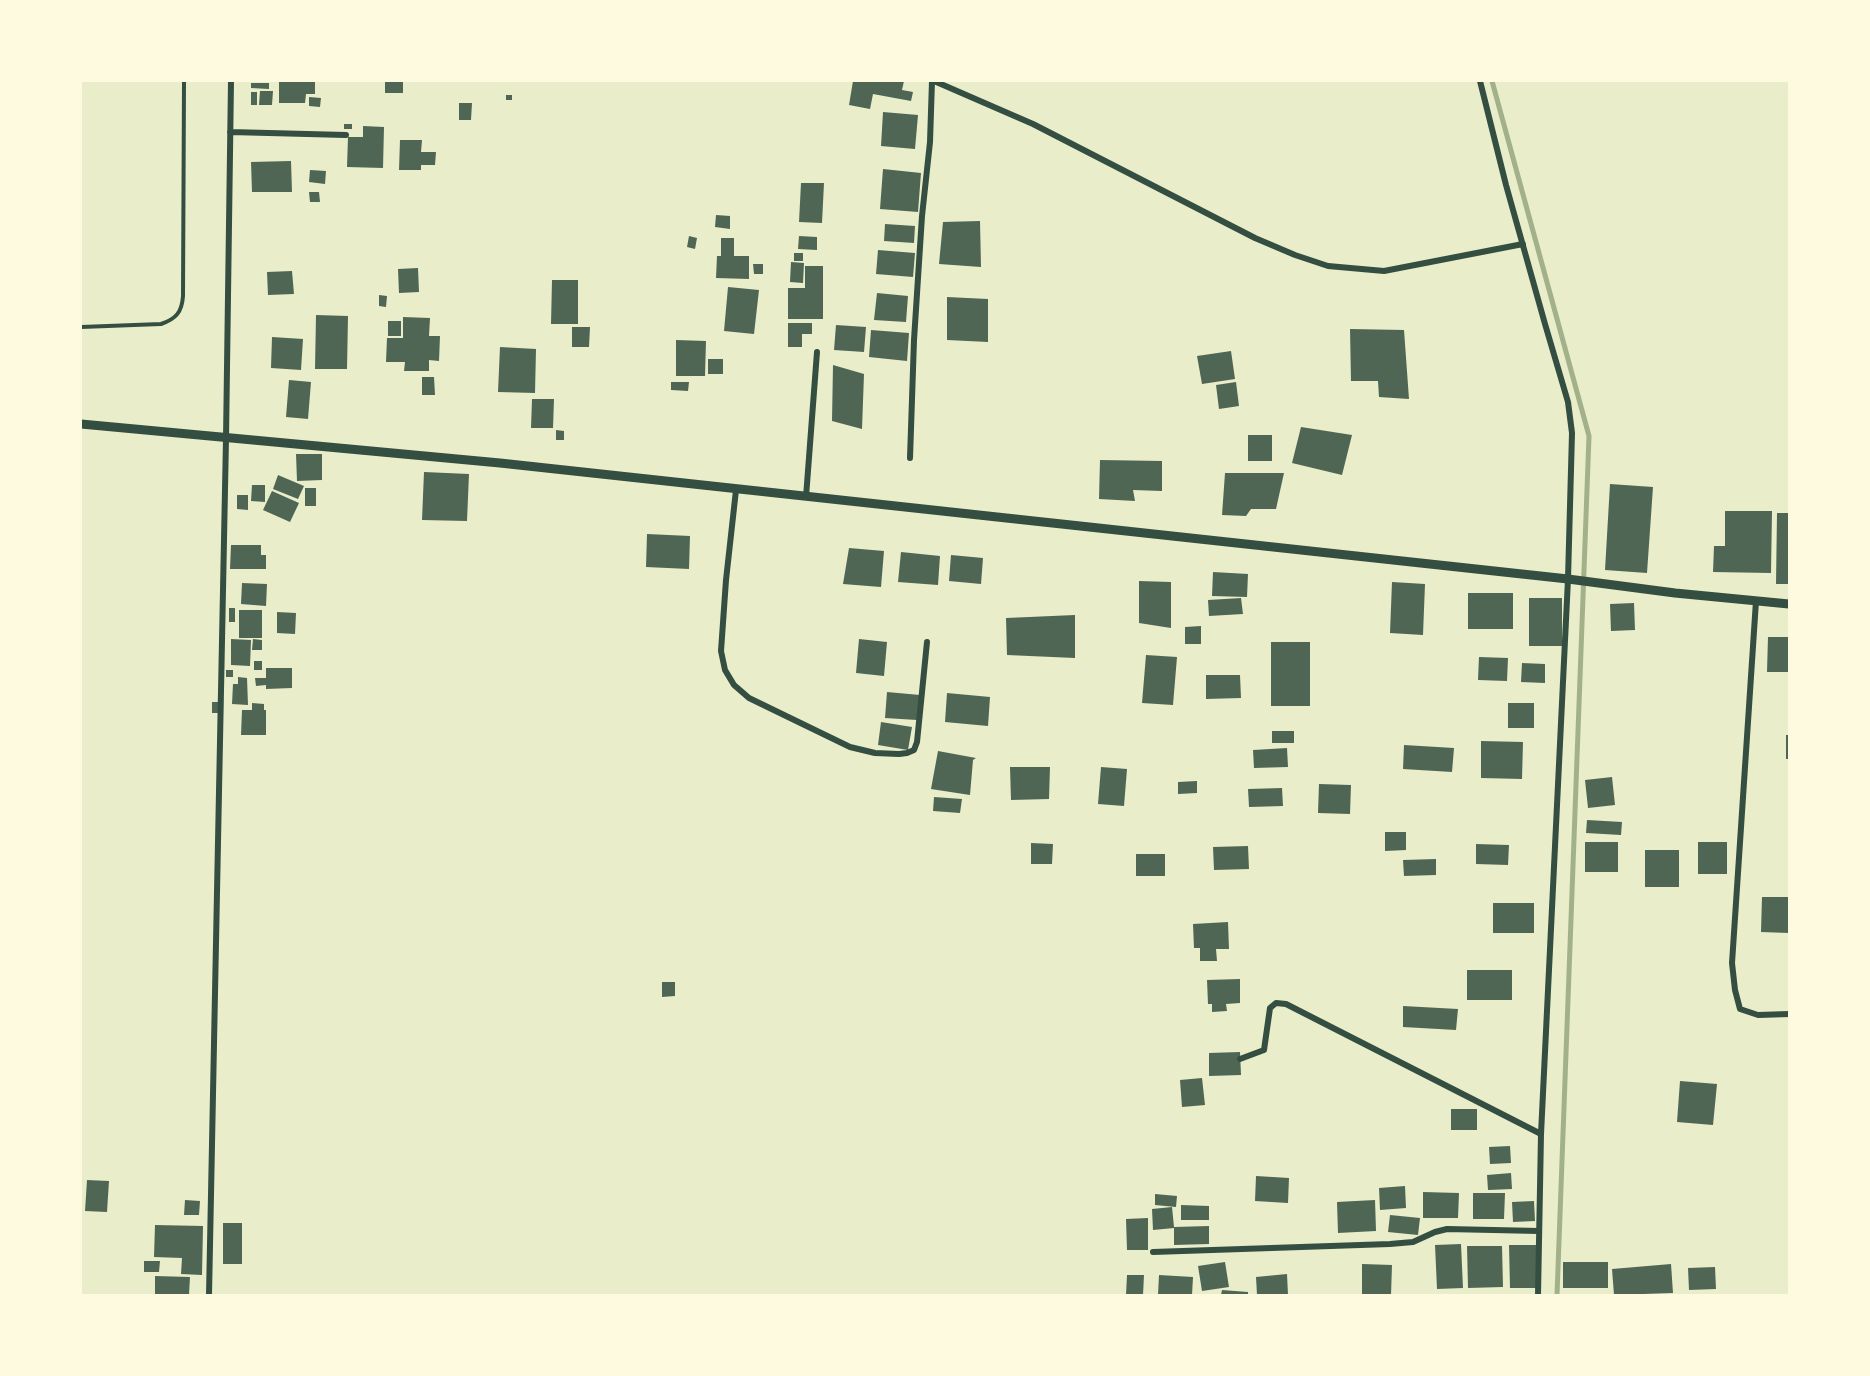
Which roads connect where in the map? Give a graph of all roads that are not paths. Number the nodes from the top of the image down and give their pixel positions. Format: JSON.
{"nodes":[{"id":1,"x":184,"y":81,"type":"edge"},
{"id":2,"x":231,"y":81,"type":"edge"},
{"id":3,"x":933,"y":81,"type":"edge"},
{"id":4,"x":1480,"y":81,"type":"edge"},
{"id":5,"x":230,"y":132,"type":"junction"},
{"id":6,"x":346,"y":135,"type":"dead end"},
{"id":7,"x":1523,"y":244,"type":"junction"},
{"id":8,"x":81,"y":327,"type":"edge"},
{"id":9,"x":817,"y":352,"type":"dead end"},
{"id":10,"x":81,"y":424,"type":"edge"},
{"id":11,"x":226,"y":439,"type":"junction"},
{"id":12,"x":910,"y":458,"type":"dead end"},
{"id":13,"x":736,"y":490,"type":"junction"},
{"id":14,"x":806,"y":498,"type":"junction"},
{"id":15,"x":1568,"y":579,"type":"junction"},
{"id":16,"x":1756,"y":601,"type":"junction"},
{"id":17,"x":1789,"y":604,"type":"edge"},
{"id":18,"x":927,"y":642,"type":"dead end"},
{"id":19,"x":1789,"y":1014,"type":"edge"},
{"id":20,"x":1240,"y":1059,"type":"dead end"},
{"id":21,"x":1541,"y":1134,"type":"junction"},
{"id":22,"x":1539,"y":1231,"type":"junction"},
{"id":23,"x":1153,"y":1252,"type":"dead end"},
{"id":24,"x":209,"y":1295,"type":"edge"},
{"id":25,"x":1538,"y":1295,"type":"edge"}],
"edges":[{"from":1,"to":8,"type":"lane"},
{"from":2,"to":5,"type":"street"},
{"from":3,"to":7,"type":"street"},
{"from":3,"to":12,"type":"street"},
{"from":4,"to":7,"type":"street"},
{"from":5,"to":6,"type":"street"},
{"from":5,"to":11,"type":"street"},
{"from":7,"to":15,"type":"street"},
{"from":9,"to":14,"type":"street"},
{"from":10,"to":11,"type":"street"},
{"from":11,"to":13,"type":"street"},
{"from":11,"to":24,"type":"street"},
{"from":13,"to":14,"type":"street"},
{"from":13,"to":18,"type":"street"},
{"from":14,"to":15,"type":"street"},
{"from":15,"to":16,"type":"street"},
{"from":15,"to":21,"type":"street"},
{"from":16,"to":17,"type":"street"},
{"from":16,"to":19,"type":"street"},
{"from":20,"to":21,"type":"street"},
{"from":21,"to":22,"type":"street"},
{"from":22,"to":23,"type":"street"},
{"from":22,"to":25,"type":"street"}]}
